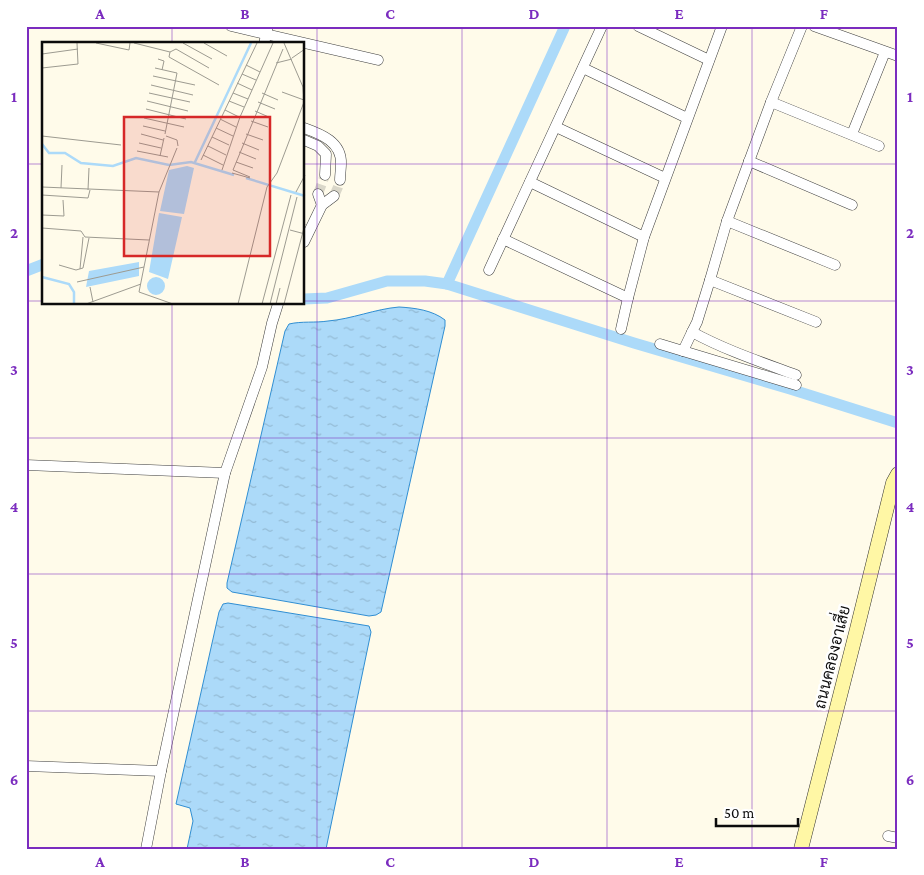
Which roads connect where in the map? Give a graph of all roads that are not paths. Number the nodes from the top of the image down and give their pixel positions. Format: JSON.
{"nodes":[{"id":1,"x":232,"y":26,"type":"edge"},
{"id":2,"x":602,"y":26,"type":"edge"},
{"id":3,"x":638,"y":26,"type":"edge"},
{"id":4,"x":722,"y":26,"type":"edge"},
{"id":5,"x":802,"y":26,"type":"edge"},
{"id":6,"x":814,"y":26,"type":"edge"},
{"id":7,"x":266,"y":35,"type":"edge"},
{"id":8,"x":297,"y":42,"type":"edge"},
{"id":9,"x":305,"y":44,"type":"edge"},
{"id":10,"x":885,"y":52,"type":"junction"},
{"id":11,"x":898,"y":56,"type":"edge"},
{"id":12,"x":378,"y":60,"type":"dead end"},
{"id":13,"x":708,"y":60,"type":"junction"},
{"id":14,"x":583,"y":68,"type":"junction"},
{"id":15,"x":771,"y":102,"type":"junction"},
{"id":16,"x":687,"y":118,"type":"junction"},
{"id":17,"x":556,"y":127,"type":"junction"},
{"id":18,"x":305,"y":128,"type":"edge"},
{"id":19,"x":852,"y":134,"type":"junction"},
{"id":20,"x":305,"y":140,"type":"edge"},
{"id":21,"x":879,"y":146,"type":"dead end"},
{"id":22,"x":749,"y":162,"type":"junction"},
{"id":23,"x":325,"y":175,"type":"tunnel mouth"},
{"id":24,"x":665,"y":178,"type":"junction"},
{"id":25,"x":340,"y":180,"type":"tunnel mouth"},
{"id":26,"x":530,"y":182,"type":"junction"},
{"id":27,"x":318,"y":194,"type":"tunnel mouth"},
{"id":28,"x":334,"y":196,"type":"tunnel mouth"},
{"id":29,"x":852,"y":204,"type":"dead end"},
{"id":30,"x":322,"y":205,"type":"junction"},
{"id":31,"x":727,"y":221,"type":"junction"},
{"id":32,"x":644,"y":237,"type":"junction"},
{"id":33,"x":503,"y":239,"type":"junction"},
{"id":34,"x":305,"y":240,"type":"edge"},
{"id":35,"x":835,"y":265,"type":"dead end"},
{"id":36,"x":489,"y":270,"type":"dead end"},
{"id":37,"x":710,"y":280,"type":"junction"},
{"id":38,"x":628,"y":298,"type":"junction"},
{"id":39,"x":278,"y":305,"type":"edge"},
{"id":40,"x":816,"y":322,"type":"dead end"},
{"id":41,"x":621,"y":329,"type":"dead end"},
{"id":42,"x":692,"y":332,"type":"junction"},
{"id":43,"x":660,"y":344,"type":"dead end"},
{"id":44,"x":683,"y":351,"type":"junction"},
{"id":45,"x":26,"y":465,"type":"edge"},
{"id":46,"x":225,"y":473,"type":"junction"},
{"id":47,"x":898,"y":474,"type":"edge"},
{"id":48,"x":26,"y":766,"type":"edge"},
{"id":49,"x":161,"y":771,"type":"junction"},
{"id":50,"x":146,"y":849,"type":"edge"},
{"id":51,"x":801,"y":849,"type":"edge"}],
"edges":[{"from":1,"to":7,"type":"street"},
{"from":2,"to":14,"type":"street"},
{"from":3,"to":13,"type":"street"},
{"from":4,"to":13,"type":"street"},
{"from":5,"to":15,"type":"street"},
{"from":6,"to":10,"type":"street"},
{"from":7,"to":8,"type":"street"},
{"from":9,"to":12,"type":"street"},
{"from":10,"to":11,"type":"street"},
{"from":10,"to":19,"type":"street"},
{"from":13,"to":16,"type":"street"},
{"from":14,"to":16,"type":"street"},
{"from":14,"to":17,"type":"street"},
{"from":15,"to":19,"type":"street"},
{"from":15,"to":22,"type":"street"},
{"from":16,"to":24,"type":"street"},
{"from":17,"to":24,"type":"street"},
{"from":17,"to":26,"type":"street"},
{"from":18,"to":25,"type":"street"},
{"from":19,"to":21,"type":"street"},
{"from":20,"to":23,"type":"street"},
{"from":22,"to":29,"type":"street"},
{"from":22,"to":31,"type":"street"},
{"from":24,"to":32,"type":"street"},
{"from":26,"to":32,"type":"street"},
{"from":26,"to":33,"type":"street"},
{"from":27,"to":30,"type":"street"},
{"from":28,"to":30,"type":"street"},
{"from":30,"to":34,"type":"street"},
{"from":31,"to":35,"type":"street"},
{"from":31,"to":37,"type":"street"},
{"from":32,"to":38,"type":"street"},
{"from":33,"to":36,"type":"street"},
{"from":33,"to":38,"type":"street"},
{"from":37,"to":40,"type":"street"},
{"from":37,"to":42,"type":"street"},
{"from":38,"to":41,"type":"street"},
{"from":39,"to":46,"type":"street"},
{"from":42,"to":44,"type":"street"},
{"from":42,"to":44,"type":"street"},
{"from":43,"to":44,"type":"street"},
{"from":45,"to":46,"type":"street"},
{"from":46,"to":49,"type":"street"},
{"from":47,"to":51,"type":"street","name":"ถนนคลองอาเสี่ย"},
{"from":48,"to":49,"type":"street"},
{"from":49,"to":50,"type":"street"}]}
